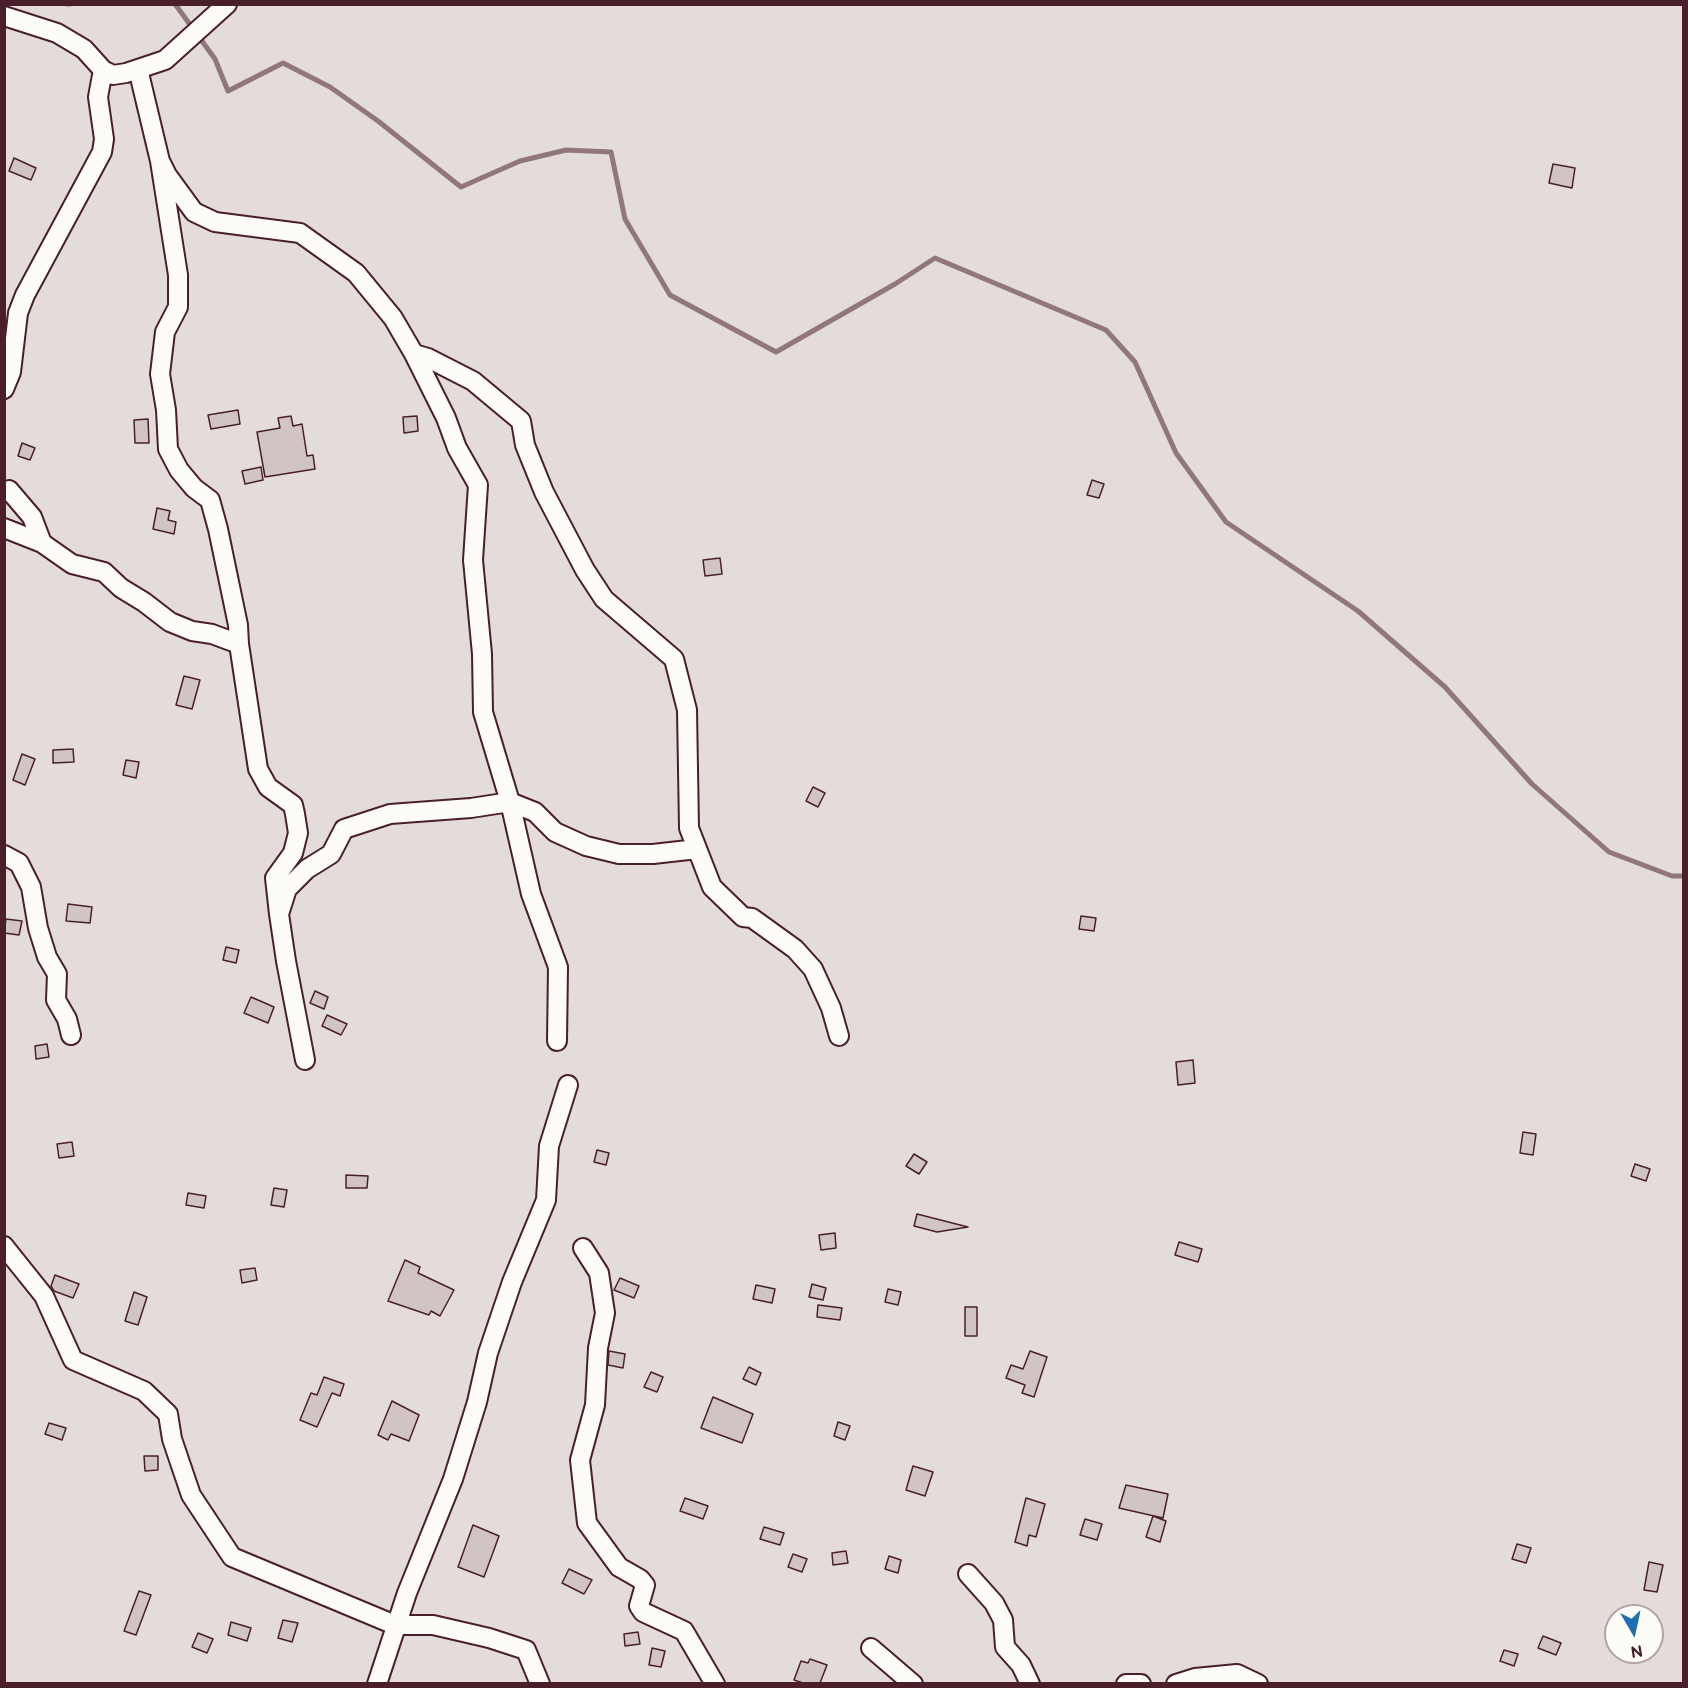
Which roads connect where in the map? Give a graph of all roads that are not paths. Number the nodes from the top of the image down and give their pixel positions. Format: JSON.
{"nodes":[{"id":1,"x":226,"y":4,"type":"edge"},
{"id":2,"x":4,"y":16,"type":"edge"},
{"id":3,"x":138,"y":69,"type":"junction"},
{"id":4,"x":103,"y":70,"type":"junction"},
{"id":5,"x":160,"y":161,"type":"junction"},
{"id":6,"x":414,"y":354,"type":"junction"},
{"id":7,"x":4,"y":389,"type":"edge"},
{"id":8,"x":9,"y":490,"type":"dead end"},
{"id":9,"x":4,"y":528,"type":"edge"},
{"id":10,"x":42,"y":543,"type":"junction"},
{"id":11,"x":239,"y":644,"type":"junction"},
{"id":12,"x":510,"y":802,"type":"junction"},
{"id":13,"x":697,"y":849,"type":"junction"},
{"id":14,"x":4,"y":855,"type":"edge"},
{"id":15,"x":279,"y":914,"type":"junction"},
{"id":16,"x":71,"y":1035,"type":"dead end"},
{"id":17,"x":839,"y":1036,"type":"dead end"},
{"id":18,"x":557,"y":1041,"type":"dead end"},
{"id":19,"x":305,"y":1060,"type":"dead end"},
{"id":20,"x":568,"y":1085,"type":"dead end"},
{"id":21,"x":4,"y":1246,"type":"edge"},
{"id":22,"x":583,"y":1248,"type":"dead end"},
{"id":23,"x":968,"y":1574,"type":"dead end"},
{"id":24,"x":395,"y":1625,"type":"junction"},
{"id":25,"x":871,"y":1648,"type":"dead end"},
{"id":26,"x":1238,"y":1679,"type":"edge"},
{"id":27,"x":377,"y":1683,"type":"edge"},
{"id":28,"x":540,"y":1683,"type":"edge"},
{"id":29,"x":715,"y":1683,"type":"edge"},
{"id":30,"x":913,"y":1683,"type":"edge"},
{"id":31,"x":1030,"y":1683,"type":"edge"},
{"id":32,"x":1126,"y":1683,"type":"edge"},
{"id":33,"x":1141,"y":1683,"type":"edge"},
{"id":34,"x":1176,"y":1683,"type":"edge"},
{"id":35,"x":1258,"y":1683,"type":"edge"}],
"edges":[{"from":1,"to":3,"type":"street"},
{"from":2,"to":4,"type":"street"},
{"from":3,"to":4,"type":"street"},
{"from":3,"to":5,"type":"street"},
{"from":4,"to":7,"type":"street"},
{"from":5,"to":6,"type":"street"},
{"from":5,"to":11,"type":"street"},
{"from":6,"to":12,"type":"street"},
{"from":6,"to":13,"type":"street"},
{"from":8,"to":10,"type":"street"},
{"from":9,"to":10,"type":"street"},
{"from":10,"to":11,"type":"street"},
{"from":11,"to":15,"type":"street"},
{"from":12,"to":13,"type":"street"},
{"from":12,"to":15,"type":"street"},
{"from":12,"to":18,"type":"street"},
{"from":13,"to":17,"type":"street"},
{"from":14,"to":16,"type":"street"},
{"from":15,"to":19,"type":"street"},
{"from":20,"to":24,"type":"street"},
{"from":21,"to":24,"type":"street"},
{"from":22,"to":29,"type":"street"},
{"from":23,"to":31,"type":"street"},
{"from":24,"to":27,"type":"street"},
{"from":24,"to":28,"type":"street"},
{"from":25,"to":30,"type":"street"},
{"from":26,"to":34,"type":"street"},
{"from":26,"to":35,"type":"street"},
{"from":32,"to":33,"type":"street"}]}
